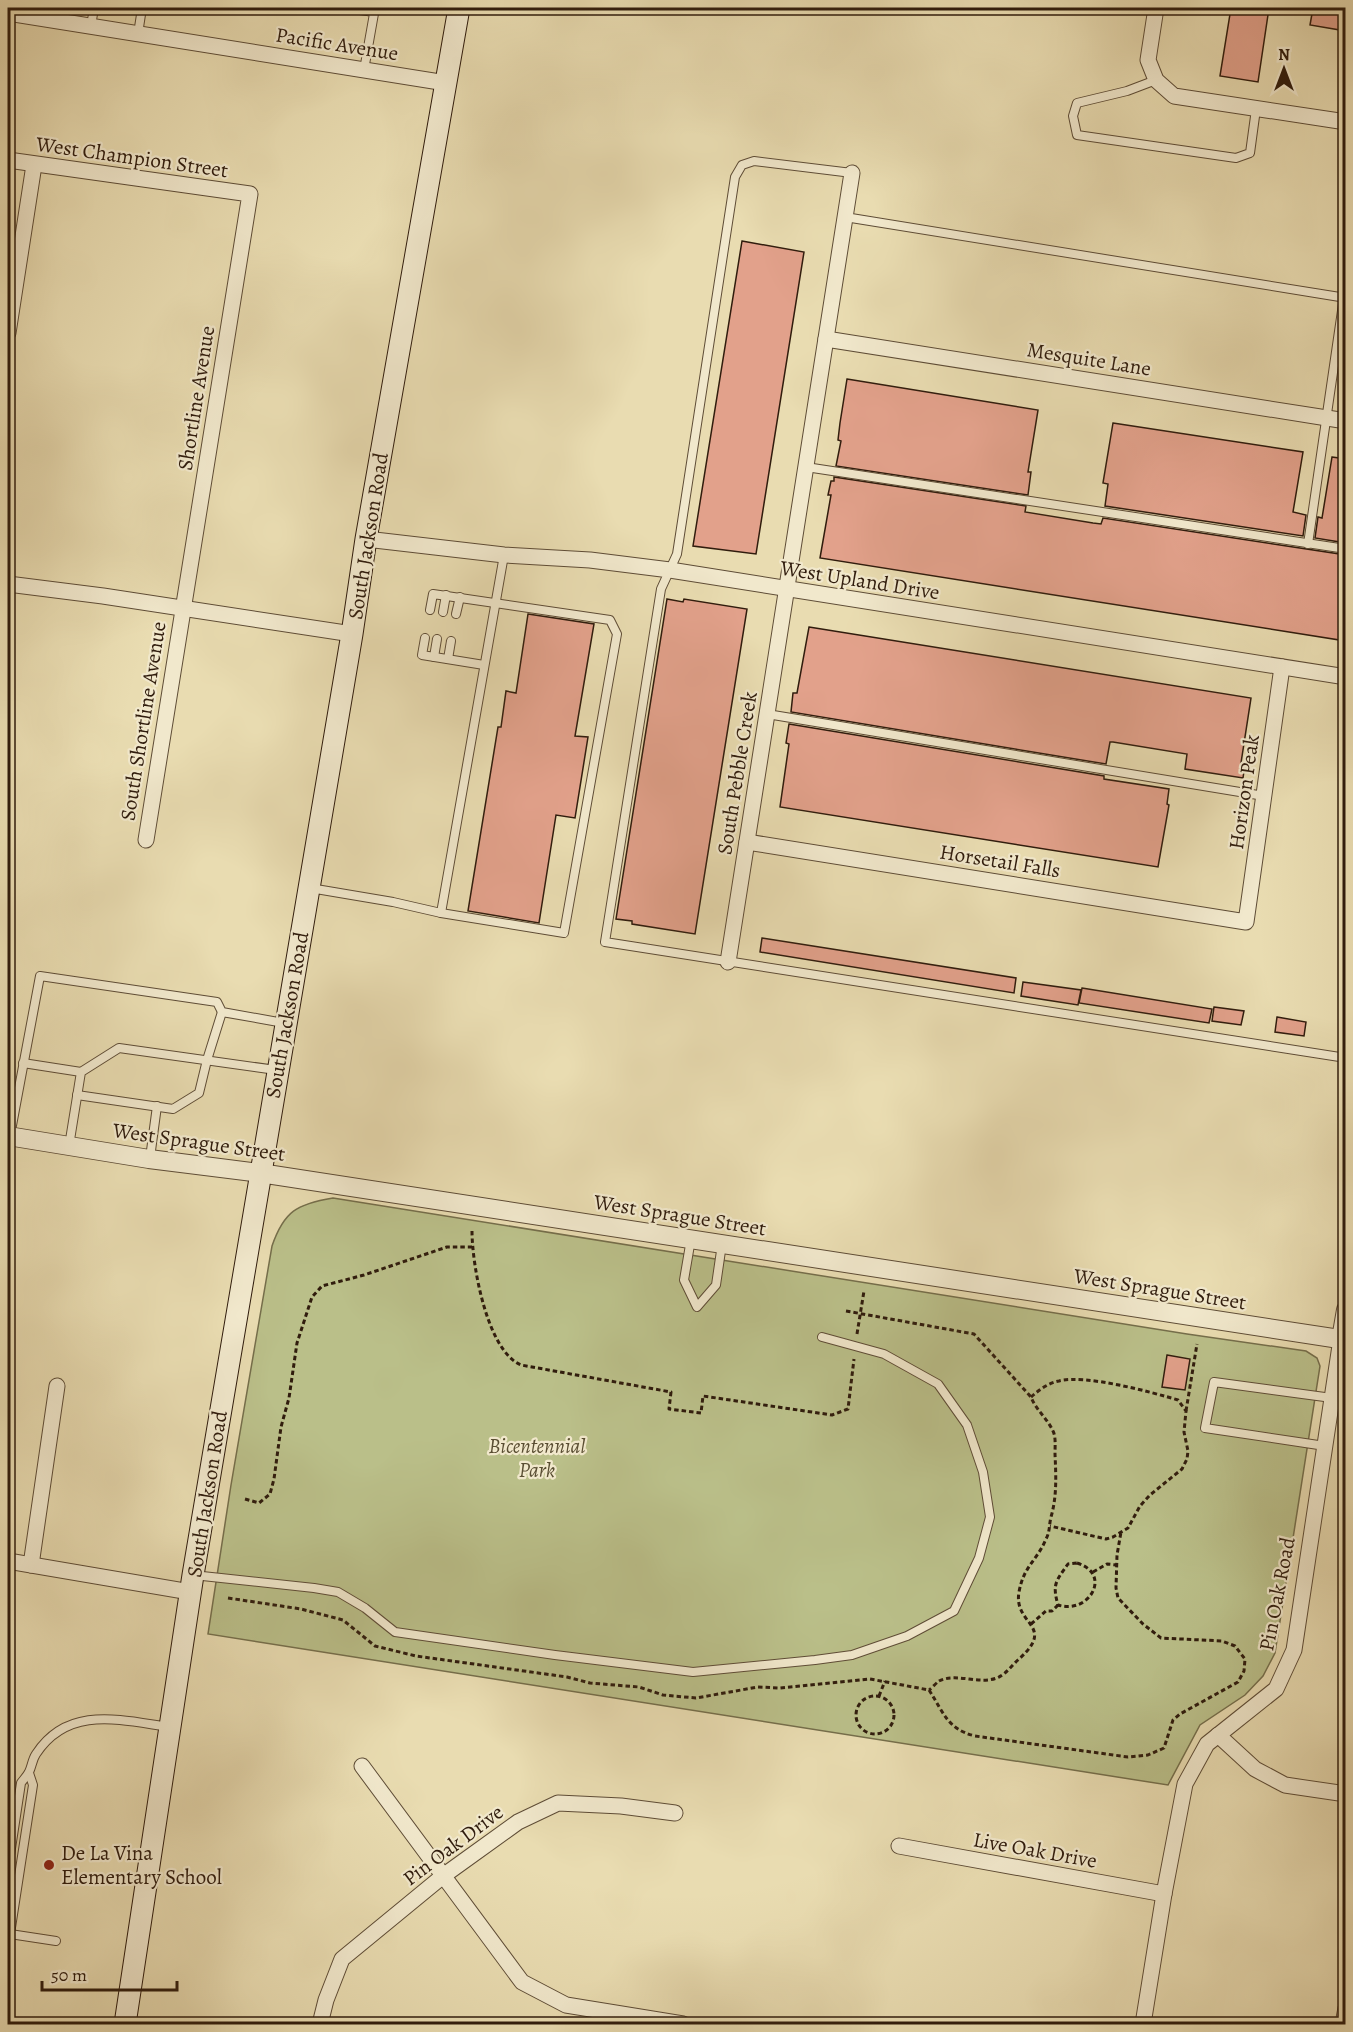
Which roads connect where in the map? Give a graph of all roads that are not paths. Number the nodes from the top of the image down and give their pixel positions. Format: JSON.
{"nodes":[{"id":1,"x":94,"y":8,"type":"edge"},
{"id":2,"x":142,"y":8,"type":"edge"},
{"id":3,"x":346,"y":8,"type":"edge"},
{"id":4,"x":459,"y":8,"type":"edge"},
{"id":5,"x":1156,"y":8,"type":"edge"},
{"id":6,"x":374,"y":10,"type":"edge"},
{"id":7,"x":8,"y":13,"type":"edge"},
{"id":8,"x":91,"y":26,"type":"junction"},
{"id":9,"x":138,"y":34,"type":"junction"},
{"id":10,"x":364,"y":70,"type":"junction"},
{"id":11,"x":1156,"y":80,"type":"junction"},
{"id":12,"x":446,"y":83,"type":"junction"},
{"id":13,"x":1256,"y":109,"type":"junction"},
{"id":14,"x":1346,"y":122,"type":"edge"},
{"id":15,"x":8,"y":160,"type":"edge"},
{"id":16,"x":34,"y":165,"type":"junction"},
{"id":17,"x":852,"y":173,"type":"joint"},
{"id":18,"x":250,"y":194,"type":"joint"},
{"id":19,"x":845,"y":217,"type":"junction"},
{"id":20,"x":1345,"y":298,"type":"edge"},
{"id":21,"x":8,"y":333,"type":"edge"},
{"id":22,"x":826,"y":339,"type":"junction"},
{"id":23,"x":1327,"y":418,"type":"junction"},
{"id":24,"x":1346,"y":421,"type":"edge"},
{"id":25,"x":806,"y":467,"type":"junction"},
{"id":26,"x":366,"y":539,"type":"junction"},
{"id":27,"x":1308,"y":544,"type":"junction"},
{"id":28,"x":1346,"y":549,"type":"edge"},
{"id":29,"x":504,"y":555,"type":"junction"},
{"id":30,"x":670,"y":570,"type":"junction"},
{"id":31,"x":8,"y":584,"type":"edge"},
{"id":32,"x":787,"y":590,"type":"junction"},
{"id":33,"x":446,"y":595,"type":"junction"},
{"id":34,"x":460,"y":597,"type":"junction"},
{"id":35,"x":496,"y":602,"type":"junction"},
{"id":36,"x":182,"y":608,"type":"junction"},
{"id":37,"x":430,"y":610,"type":"dead end"},
{"id":38,"x":443,"y":612,"type":"dead end"},
{"id":39,"x":456,"y":614,"type":"dead end"},
{"id":40,"x":352,"y":634,"type":"junction"},
{"id":41,"x":425,"y":638,"type":"dead end"},
{"id":42,"x":437,"y":639,"type":"dead end"},
{"id":43,"x":451,"y":641,"type":"dead end"},
{"id":44,"x":434,"y":657,"type":"junction"},
{"id":45,"x":448,"y":659,"type":"junction"},
{"id":46,"x":484,"y":665,"type":"junction"},
{"id":47,"x":1282,"y":667,"type":"junction"},
{"id":48,"x":1346,"y":677,"type":"edge"},
{"id":49,"x":767,"y":714,"type":"junction"},
{"id":50,"x":1264,"y":796,"type":"junction"},
{"id":51,"x":146,"y":840,"type":"dead end"},
{"id":52,"x":747,"y":842,"type":"junction"},
{"id":53,"x":309,"y":888,"type":"junction"},
{"id":54,"x":441,"y":913,"type":"junction"},
{"id":55,"x":1246,"y":922,"type":"joint"},
{"id":56,"x":728,"y":962,"type":"junction"},
{"id":57,"x":222,"y":1012,"type":"junction"},
{"id":58,"x":286,"y":1023,"type":"junction"},
{"id":59,"x":1346,"y":1058,"type":"edge"},
{"id":60,"x":207,"y":1060,"type":"junction"},
{"id":61,"x":23,"y":1063,"type":"junction"},
{"id":62,"x":278,"y":1071,"type":"junction"},
{"id":63,"x":81,"y":1072,"type":"junction"},
{"id":64,"x":77,"y":1095,"type":"junction"},
{"id":65,"x":157,"y":1106,"type":"junction"},
{"id":66,"x":9,"y":1136,"type":"edge"},
{"id":67,"x":69,"y":1146,"type":"junction"},
{"id":68,"x":149,"y":1159,"type":"junction"},
{"id":69,"x":260,"y":1173,"type":"junction"},
{"id":70,"x":691,"y":1239,"type":"junction"},
{"id":71,"x":722,"y":1244,"type":"junction"},
{"id":72,"x":1346,"y":1310,"type":"edge"},
{"id":73,"x":822,"y":1337,"type":"dead end"},
{"id":74,"x":1343,"y":1340,"type":"edge"},
{"id":75,"x":57,"y":1386,"type":"dead end"},
{"id":76,"x":1332,"y":1398,"type":"junction"},
{"id":77,"x":1325,"y":1446,"type":"junction"},
{"id":78,"x":8,"y":1561,"type":"edge"},
{"id":79,"x":31,"y":1565,"type":"junction"},
{"id":80,"x":192,"y":1584,"type":"junction"},
{"id":81,"x":170,"y":1727,"type":"junction"},
{"id":82,"x":1218,"y":1735,"type":"junction"},
{"id":83,"x":362,"y":1766,"type":"dead end"},
{"id":84,"x":29,"y":1773,"type":"junction"},
{"id":85,"x":1346,"y":1794,"type":"edge"},
{"id":86,"x":675,"y":1813,"type":"dead end"},
{"id":87,"x":899,"y":1846,"type":"dead end"},
{"id":88,"x":8,"y":1868,"type":"edge"},
{"id":89,"x":443,"y":1876,"type":"junction"},
{"id":90,"x":1164,"y":1894,"type":"junction"},
{"id":91,"x":10,"y":1934,"type":"junction"},
{"id":92,"x":56,"y":1941,"type":"dead end"},
{"id":93,"x":8,"y":1947,"type":"edge"},
{"id":94,"x":1346,"y":2008,"type":"edge"},
{"id":95,"x":126,"y":2025,"type":"edge"},
{"id":96,"x":320,"y":2025,"type":"edge"},
{"id":97,"x":683,"y":2025,"type":"edge"},
{"id":98,"x":1143,"y":2025,"type":"edge"},
{"id":99,"x":1343,"y":2025,"type":"edge"}],
"edges":[{"from":1,"to":8,"type":"lane"},
{"from":2,"to":9,"type":"lane"},
{"from":3,"to":6,"type":"lane"},
{"from":4,"to":12,"type":"main road","name":"South Jackson Road"},
{"from":5,"to":11,"type":"street"},
{"from":6,"to":10,"type":"lane"},
{"from":7,"to":8,"type":"street","name":"Pacific Avenue"},
{"from":8,"to":9,"type":"street","name":"Pacific Avenue"},
{"from":9,"to":10,"type":"street","name":"Pacific Avenue"},
{"from":10,"to":12,"type":"street","name":"Pacific Avenue"},
{"from":11,"to":13,"type":"street"},
{"from":11,"to":13,"type":"lane"},
{"from":12,"to":26,"type":"main road","name":"South Jackson Road"},
{"from":13,"to":14,"type":"street"},
{"from":15,"to":16,"type":"street","name":"West Champion Street"},
{"from":16,"to":18,"type":"street","name":"West Champion Street"},
{"from":16,"to":21,"type":"street"},
{"from":17,"to":19,"type":"street","name":"South Pebble Creek"},
{"from":17,"to":30,"type":"lane"},
{"from":18,"to":36,"type":"street","name":"Shortline Avenue"},
{"from":19,"to":20,"type":"lane"},
{"from":19,"to":22,"type":"street","name":"South Pebble Creek"},
{"from":20,"to":23,"type":"lane"},
{"from":22,"to":23,"type":"street","name":"Mesquite Lane"},
{"from":22,"to":25,"type":"street","name":"South Pebble Creek"},
{"from":23,"to":24,"type":"street","name":"Mesquite Lane"},
{"from":23,"to":27,"type":"lane"},
{"from":25,"to":27,"type":"lane"},
{"from":25,"to":32,"type":"street","name":"South Pebble Creek"},
{"from":26,"to":29,"type":"street","name":"West Upland Drive"},
{"from":26,"to":40,"type":"main road","name":"South Jackson Road"},
{"from":27,"to":28,"type":"lane"},
{"from":29,"to":30,"type":"street","name":"West Upland Drive"},
{"from":29,"to":35,"type":"lane"},
{"from":30,"to":32,"type":"street","name":"West Upland Drive"},
{"from":30,"to":56,"type":"lane"},
{"from":31,"to":36,"type":"street"},
{"from":32,"to":47,"type":"street","name":"West Upland Drive"},
{"from":32,"to":49,"type":"street","name":"South Pebble Creek"},
{"from":33,"to":34,"type":"lane"},
{"from":33,"to":37,"type":"lane"},
{"from":33,"to":38,"type":"lane"},
{"from":34,"to":35,"type":"lane"},
{"from":34,"to":39,"type":"lane"},
{"from":35,"to":46,"type":"lane"},
{"from":35,"to":54,"type":"lane"},
{"from":36,"to":40,"type":"street"},
{"from":36,"to":51,"type":"street","name":"South Shortline Avenue"},
{"from":40,"to":53,"type":"main road","name":"South Jackson Road"},
{"from":41,"to":44,"type":"lane"},
{"from":42,"to":44,"type":"lane"},
{"from":43,"to":45,"type":"lane"},
{"from":44,"to":45,"type":"lane"},
{"from":45,"to":46,"type":"lane"},
{"from":46,"to":54,"type":"lane"},
{"from":47,"to":48,"type":"street","name":"West Upland Drive"},
{"from":47,"to":50,"type":"street","name":"Horizon Peak"},
{"from":49,"to":50,"type":"lane"},
{"from":49,"to":52,"type":"street","name":"South Pebble Creek"},
{"from":50,"to":55,"type":"street","name":"Horizon Peak"},
{"from":52,"to":55,"type":"street","name":"Horsetail Falls"},
{"from":52,"to":56,"type":"street","name":"South Pebble Creek"},
{"from":53,"to":54,"type":"lane"},
{"from":53,"to":58,"type":"main road","name":"South Jackson Road"},
{"from":56,"to":59,"type":"lane"},
{"from":57,"to":58,"type":"lane"},
{"from":57,"to":60,"type":"lane"},
{"from":57,"to":61,"type":"lane"},
{"from":58,"to":62,"type":"main road","name":"South Jackson Road"},
{"from":60,"to":62,"type":"lane"},
{"from":60,"to":63,"type":"lane"},
{"from":60,"to":65,"type":"lane"},
{"from":61,"to":63,"type":"lane"},
{"from":61,"to":66,"type":"lane"},
{"from":62,"to":69,"type":"main road","name":"South Jackson Road"},
{"from":63,"to":64,"type":"lane"},
{"from":64,"to":65,"type":"lane"},
{"from":64,"to":67,"type":"lane"},
{"from":65,"to":68,"type":"lane"},
{"from":66,"to":67,"type":"street","name":"West Sprague Street"},
{"from":67,"to":68,"type":"street","name":"West Sprague Street"},
{"from":68,"to":69,"type":"street","name":"West Sprague Street"},
{"from":69,"to":70,"type":"street","name":"West Sprague Street"},
{"from":69,"to":80,"type":"main road","name":"South Jackson Road"},
{"from":70,"to":71,"type":"street","name":"West Sprague Street"},
{"from":70,"to":71,"type":"lane"},
{"from":71,"to":74,"type":"street","name":"West Sprague Street"},
{"from":72,"to":74,"type":"street","name":"Pin Oak Road"},
{"from":73,"to":80,"type":"lane"},
{"from":74,"to":76,"type":"street","name":"Pin Oak Road"},
{"from":75,"to":79,"type":"street"},
{"from":76,"to":77,"type":"street","name":"Pin Oak Road"},
{"from":76,"to":77,"type":"lane"},
{"from":77,"to":82,"type":"street","name":"Pin Oak Road"},
{"from":78,"to":79,"type":"street"},
{"from":79,"to":80,"type":"street"},
{"from":80,"to":81,"type":"main road","name":"South Jackson Road"},
{"from":81,"to":84,"type":"lane"},
{"from":81,"to":95,"type":"main road","name":"South Jackson Road"},
{"from":82,"to":85,"type":"street"},
{"from":82,"to":90,"type":"street","name":"Pin Oak Road"},
{"from":83,"to":89,"type":"street"},
{"from":84,"to":88,"type":"lane"},
{"from":84,"to":91,"type":"lane"},
{"from":86,"to":89,"type":"street","name":"Pin Oak Drive"},
{"from":87,"to":90,"type":"street","name":"Live Oak Drive"},
{"from":89,"to":96,"type":"street","name":"Pin Oak Drive"},
{"from":89,"to":97,"type":"street"},
{"from":90,"to":98,"type":"street","name":"Pin Oak Road"},
{"from":91,"to":92,"type":"lane"},
{"from":91,"to":93,"type":"lane"},
{"from":94,"to":99,"type":"street"}]}
